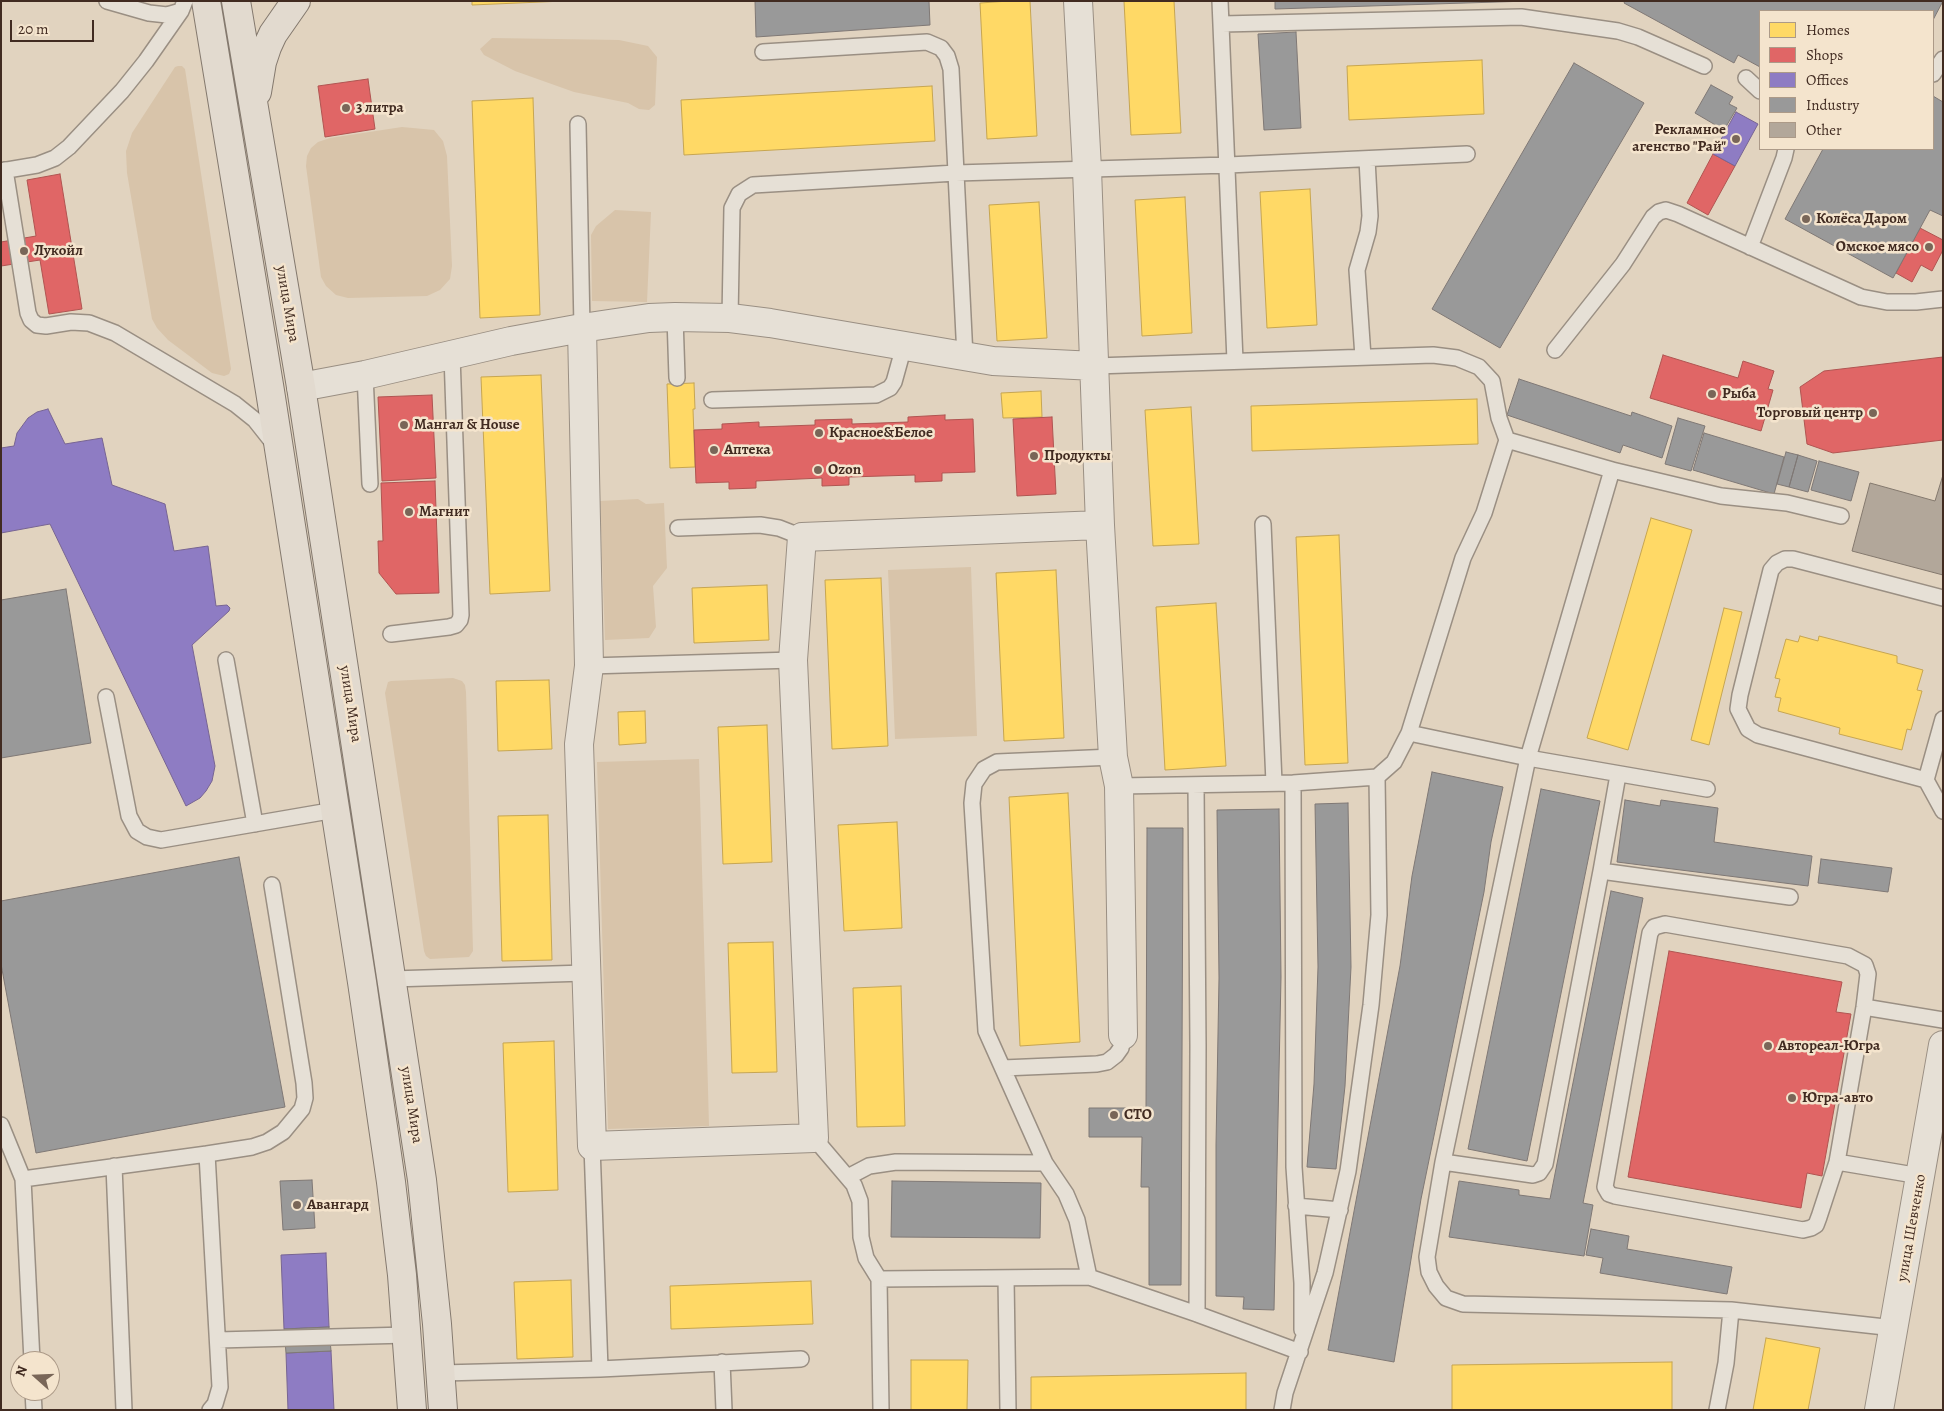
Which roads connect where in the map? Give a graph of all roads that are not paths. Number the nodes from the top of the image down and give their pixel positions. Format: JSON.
{"nodes":[{"id":1,"x":108,"y":1,"type":"edge"},
{"id":2,"x":206,"y":1,"type":"edge"},
{"id":3,"x":236,"y":1,"type":"edge"},
{"id":4,"x":307,"y":1,"type":"edge"},
{"id":5,"x":1078,"y":1,"type":"edge"},
{"id":6,"x":1220,"y":1,"type":"edge"},
{"id":7,"x":183,"y":6,"type":"edge"},
{"id":8,"x":289,"y":12,"type":"edge"},
{"id":9,"x":1222,"y":24,"type":"junction"},
{"id":10,"x":763,"y":52,"type":"dead end"},
{"id":11,"x":1943,"y":58,"type":"edge"},
{"id":12,"x":1704,"y":66,"type":"dead end"},
{"id":13,"x":1934,"y":72,"type":"edge"},
{"id":14,"x":1746,"y":78,"type":"dead end"},
{"id":15,"x":1759,"y":90,"type":"edge"},
{"id":16,"x":254,"y":113,"type":"junction"},
{"id":17,"x":578,"y":124,"type":"dead end"},
{"id":18,"x":1786,"y":150,"type":"edge"},
{"id":19,"x":1468,"y":154,"type":"dead end"},
{"id":20,"x":1367,"y":158,"type":"junction"},
{"id":21,"x":1228,"y":164,"type":"junction"},
{"id":22,"x":1087,"y":169,"type":"junction"},
{"id":23,"x":3,"y":170,"type":"edge"},
{"id":24,"x":956,"y":173,"type":"junction"},
{"id":25,"x":1750,"y":247,"type":"junction"},
{"id":26,"x":1943,"y":299,"type":"edge"},
{"id":27,"x":675,"y":317,"type":"junction"},
{"id":28,"x":730,"y":318,"type":"junction"},
{"id":29,"x":582,"y":328,"type":"junction"},
{"id":30,"x":904,"y":346,"type":"junction"},
{"id":31,"x":1554,"y":350,"type":"dead end"},
{"id":32,"x":452,"y":355,"type":"junction"},
{"id":33,"x":965,"y":357,"type":"junction"},
{"id":34,"x":1363,"y":357,"type":"junction"},
{"id":35,"x":1235,"y":361,"type":"junction"},
{"id":36,"x":1095,"y":366,"type":"junction"},
{"id":37,"x":365,"y":375,"type":"junction"},
{"id":38,"x":676,"y":378,"type":"dead end"},
{"id":39,"x":301,"y":387,"type":"junction"},
{"id":40,"x":270,"y":391,"type":"junction"},
{"id":41,"x":712,"y":400,"type":"dead end"},
{"id":42,"x":1507,"y":440,"type":"junction"},
{"id":43,"x":280,"y":452,"type":"junction"},
{"id":44,"x":1612,"y":470,"type":"junction"},
{"id":45,"x":370,"y":484,"type":"dead end"},
{"id":46,"x":1841,"y":516,"type":"dead end"},
{"id":47,"x":1100,"y":524,"type":"junction"},
{"id":48,"x":1263,"y":524,"type":"dead end"},
{"id":49,"x":678,"y":528,"type":"dead end"},
{"id":50,"x":802,"y":537,"type":"junction"},
{"id":51,"x":1943,"y":598,"type":"edge"},
{"id":52,"x":390,"y":634,"type":"dead end"},
{"id":53,"x":226,"y":660,"type":"dead end"},
{"id":54,"x":793,"y":660,"type":"junction"},
{"id":55,"x":589,"y":666,"type":"junction"},
{"id":56,"x":106,"y":697,"type":"dead end"},
{"id":57,"x":1943,"y":719,"type":"edge"},
{"id":58,"x":1409,"y":733,"type":"junction"},
{"id":59,"x":1113,"y":757,"type":"junction"},
{"id":60,"x":1528,"y":758,"type":"junction"},
{"id":61,"x":1618,"y":775,"type":"junction"},
{"id":62,"x":1377,"y":777,"type":"junction"},
{"id":63,"x":1926,"y":780,"type":"junction"},
{"id":64,"x":1274,"y":783,"type":"junction"},
{"id":65,"x":1293,"y":783,"type":"junction"},
{"id":66,"x":1120,"y":786,"type":"junction"},
{"id":67,"x":1196,"y":786,"type":"junction"},
{"id":68,"x":1707,"y":789,"type":"dead end"},
{"id":69,"x":335,"y":810,"type":"junction"},
{"id":70,"x":1943,"y":811,"type":"edge"},
{"id":71,"x":254,"y":824,"type":"junction"},
{"id":72,"x":1602,"y":871,"type":"junction"},
{"id":73,"x":272,"y":885,"type":"dead end"},
{"id":74,"x":1790,"y":897,"type":"dead end"},
{"id":75,"x":585,"y":973,"type":"junction"},
{"id":76,"x":392,"y":979,"type":"junction"},
{"id":77,"x":1864,"y":1007,"type":"junction"},
{"id":78,"x":1943,"y":1020,"type":"edge"},
{"id":79,"x":1122,"y":1035,"type":"joint"},
{"id":80,"x":1943,"y":1045,"type":"edge"},
{"id":81,"x":1003,"y":1068,"type":"junction"},
{"id":82,"x":1936,"y":1125,"type":"edge"},
{"id":83,"x":2,"y":1130,"type":"edge"},
{"id":84,"x":814,"y":1138,"type":"junction"},
{"id":85,"x":592,"y":1146,"type":"junction"},
{"id":86,"x":207,"y":1154,"type":"junction"},
{"id":87,"x":1443,"y":1162,"type":"junction"},
{"id":88,"x":1837,"y":1162,"type":"junction"},
{"id":89,"x":1045,"y":1163,"type":"junction"},
{"id":90,"x":114,"y":1166,"type":"junction"},
{"id":91,"x":1920,"y":1176,"type":"junction"},
{"id":92,"x":848,"y":1177,"type":"junction"},
{"id":93,"x":23,"y":1179,"type":"junction"},
{"id":94,"x":1296,"y":1206,"type":"junction"},
{"id":95,"x":1340,"y":1210,"type":"junction"},
{"id":96,"x":1089,"y":1277,"type":"junction"},
{"id":97,"x":1006,"y":1278,"type":"junction"},
{"id":98,"x":879,"y":1279,"type":"junction"},
{"id":99,"x":1730,"y":1310,"type":"junction"},
{"id":100,"x":1197,"y":1314,"type":"junction"},
{"id":101,"x":1894,"y":1328,"type":"junction"},
{"id":102,"x":407,"y":1335,"type":"junction"},
{"id":103,"x":218,"y":1340,"type":"junction"},
{"id":104,"x":32,"y":1351,"type":"edge"},
{"id":105,"x":1300,"y":1352,"type":"junction"},
{"id":106,"x":801,"y":1359,"type":"dead end"},
{"id":107,"x":722,"y":1362,"type":"junction"},
{"id":108,"x":600,"y":1369,"type":"junction"},
{"id":109,"x":442,"y":1373,"type":"junction"},
{"id":110,"x":124,"y":1410,"type":"edge"},
{"id":111,"x":210,"y":1410,"type":"edge"},
{"id":112,"x":412,"y":1410,"type":"edge"},
{"id":113,"x":443,"y":1410,"type":"edge"},
{"id":114,"x":724,"y":1410,"type":"edge"},
{"id":115,"x":881,"y":1410,"type":"edge"},
{"id":116,"x":1008,"y":1410,"type":"edge"},
{"id":117,"x":1282,"y":1410,"type":"edge"},
{"id":118,"x":1717,"y":1410,"type":"edge"},
{"id":119,"x":1879,"y":1410,"type":"edge"}],
"edges":[{"from":1,"to":7,"type":"lane"},
{"from":2,"to":40,"type":"main road","name":"улица Мира"},
{"from":3,"to":16,"type":"main road","name":"улица Мира"},
{"from":4,"to":8,"type":"lane"},
{"from":5,"to":22,"type":"street"},
{"from":6,"to":9,"type":"lane"},
{"from":7,"to":23,"type":"lane"},
{"from":8,"to":16,"type":"main road"},
{"from":9,"to":12,"type":"lane"},
{"from":9,"to":21,"type":"lane"},
{"from":10,"to":24,"type":"lane"},
{"from":11,"to":13,"type":"lane"},
{"from":14,"to":15,"type":"lane"},
{"from":16,"to":39,"type":"main road","name":"улица Мира"},
{"from":17,"to":29,"type":"lane"},
{"from":18,"to":25,"type":"lane"},
{"from":19,"to":20,"type":"lane"},
{"from":20,"to":21,"type":"lane"},
{"from":20,"to":34,"type":"lane"},
{"from":21,"to":22,"type":"lane"},
{"from":21,"to":35,"type":"lane"},
{"from":22,"to":24,"type":"lane"},
{"from":22,"to":36,"type":"street"},
{"from":23,"to":43,"type":"lane"},
{"from":24,"to":28,"type":"lane"},
{"from":24,"to":33,"type":"lane"},
{"from":25,"to":26,"type":"lane"},
{"from":25,"to":31,"type":"lane"},
{"from":27,"to":28,"type":"street"},
{"from":27,"to":29,"type":"street"},
{"from":27,"to":38,"type":"lane"},
{"from":28,"to":30,"type":"street"},
{"from":29,"to":32,"type":"street"},
{"from":29,"to":55,"type":"street"},
{"from":30,"to":33,"type":"street"},
{"from":30,"to":41,"type":"lane"},
{"from":32,"to":37,"type":"street"},
{"from":32,"to":52,"type":"lane"},
{"from":33,"to":36,"type":"street"},
{"from":34,"to":35,"type":"lane"},
{"from":34,"to":42,"type":"lane"},
{"from":35,"to":36,"type":"lane"},
{"from":36,"to":47,"type":"street"},
{"from":37,"to":39,"type":"street"},
{"from":37,"to":45,"type":"lane"},
{"from":39,"to":40,"type":"main road"},
{"from":39,"to":76,"type":"main road","name":"улица Мира"},
{"from":40,"to":43,"type":"main road","name":"улица Мира"},
{"from":42,"to":44,"type":"lane"},
{"from":42,"to":58,"type":"lane"},
{"from":43,"to":69,"type":"main road","name":"улица Мира"},
{"from":44,"to":46,"type":"lane"},
{"from":44,"to":60,"type":"lane"},
{"from":47,"to":50,"type":"street"},
{"from":47,"to":59,"type":"street"},
{"from":48,"to":64,"type":"lane"},
{"from":49,"to":50,"type":"lane"},
{"from":50,"to":54,"type":"street"},
{"from":51,"to":63,"type":"lane"},
{"from":53,"to":71,"type":"lane"},
{"from":54,"to":55,"type":"lane"},
{"from":54,"to":84,"type":"street"},
{"from":55,"to":75,"type":"street"},
{"from":56,"to":71,"type":"lane"},
{"from":57,"to":63,"type":"lane"},
{"from":58,"to":60,"type":"lane"},
{"from":58,"to":62,"type":"lane"},
{"from":59,"to":66,"type":"street"},
{"from":59,"to":81,"type":"lane"},
{"from":60,"to":61,"type":"lane"},
{"from":60,"to":87,"type":"lane"},
{"from":61,"to":68,"type":"lane"},
{"from":61,"to":72,"type":"lane"},
{"from":62,"to":65,"type":"lane"},
{"from":62,"to":95,"type":"lane"},
{"from":63,"to":70,"type":"lane"},
{"from":64,"to":65,"type":"lane"},
{"from":64,"to":67,"type":"lane"},
{"from":65,"to":94,"type":"lane"},
{"from":66,"to":67,"type":"lane"},
{"from":66,"to":79,"type":"street"},
{"from":67,"to":100,"type":"lane"},
{"from":69,"to":71,"type":"lane"},
{"from":69,"to":102,"type":"main road","name":"улица Мира"},
{"from":72,"to":74,"type":"lane"},
{"from":72,"to":87,"type":"lane"},
{"from":73,"to":86,"type":"lane"},
{"from":75,"to":76,"type":"lane"},
{"from":75,"to":85,"type":"street"},
{"from":76,"to":109,"type":"main road","name":"улица Мира"},
{"from":77,"to":78,"type":"lane"},
{"from":77,"to":88,"type":"lane"},
{"from":77,"to":88,"type":"lane"},
{"from":79,"to":81,"type":"lane"},
{"from":80,"to":82,"type":"street","name":"улица Шевченко"},
{"from":81,"to":89,"type":"lane"},
{"from":82,"to":91,"type":"street","name":"улица Шевченко"},
{"from":83,"to":93,"type":"lane"},
{"from":84,"to":85,"type":"street"},
{"from":84,"to":92,"type":"lane"},
{"from":85,"to":108,"type":"lane"},
{"from":86,"to":90,"type":"lane"},
{"from":86,"to":103,"type":"lane"},
{"from":87,"to":99,"type":"lane"},
{"from":88,"to":91,"type":"lane"},
{"from":89,"to":92,"type":"lane"},
{"from":89,"to":96,"type":"lane"},
{"from":90,"to":93,"type":"lane"},
{"from":90,"to":110,"type":"lane"},
{"from":91,"to":101,"type":"street","name":"улица Шевченко"},
{"from":92,"to":98,"type":"lane"},
{"from":93,"to":104,"type":"lane"},
{"from":94,"to":95,"type":"lane"},
{"from":94,"to":105,"type":"lane"},
{"from":95,"to":105,"type":"lane"},
{"from":96,"to":97,"type":"lane"},
{"from":96,"to":100,"type":"lane"},
{"from":97,"to":98,"type":"lane"},
{"from":97,"to":116,"type":"lane"},
{"from":98,"to":115,"type":"lane"},
{"from":99,"to":101,"type":"lane"},
{"from":99,"to":118,"type":"lane"},
{"from":100,"to":105,"type":"lane"},
{"from":101,"to":119,"type":"street","name":"улица Шевченко"},
{"from":102,"to":103,"type":"lane"},
{"from":102,"to":112,"type":"main road","name":"улица Мира"},
{"from":103,"to":111,"type":"lane"},
{"from":105,"to":117,"type":"lane"},
{"from":106,"to":107,"type":"lane"},
{"from":107,"to":108,"type":"lane"},
{"from":107,"to":114,"type":"lane"},
{"from":108,"to":109,"type":"lane"},
{"from":109,"to":113,"type":"main road","name":"улица Мира"}]}
